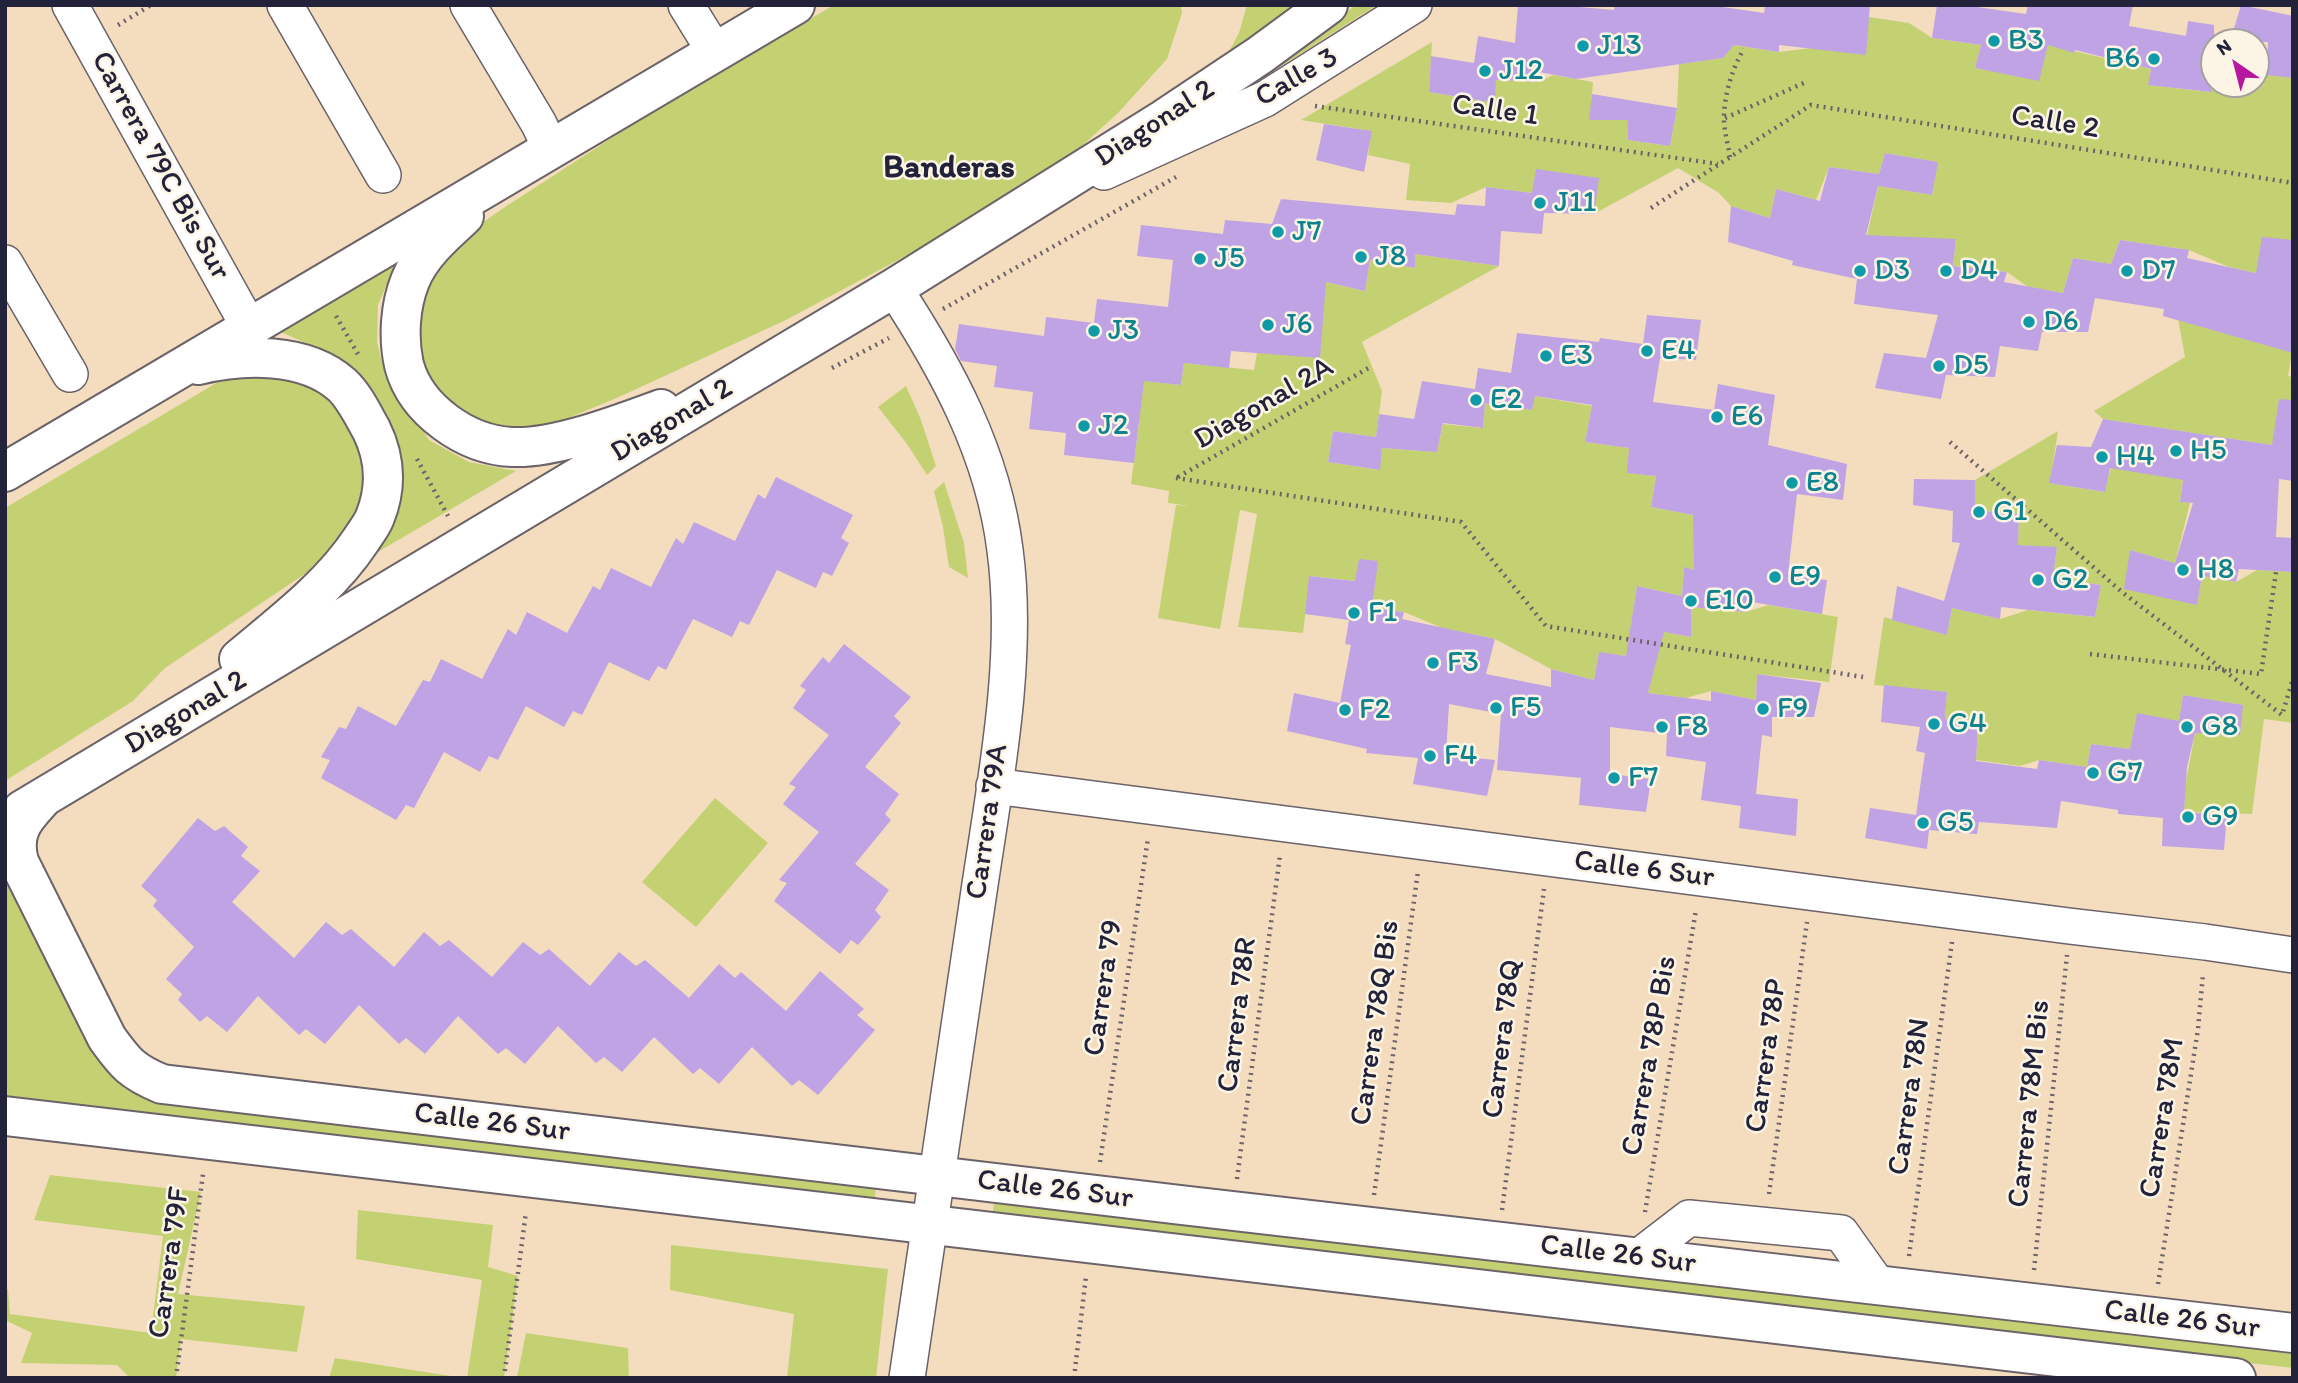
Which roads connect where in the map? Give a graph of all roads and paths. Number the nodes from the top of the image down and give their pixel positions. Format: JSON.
{"nodes":[{"id":1,"x":70,"y":5,"type":"edge"},
{"id":2,"x":151,"y":5,"type":"edge"},
{"id":3,"x":285,"y":5,"type":"edge"},
{"id":4,"x":468,"y":5,"type":"edge"},
{"id":5,"x":686,"y":5,"type":"edge"},
{"id":6,"x":795,"y":5,"type":"edge"},
{"id":7,"x":1328,"y":5,"type":"edge"},
{"id":8,"x":1414,"y":5,"type":"edge"},
{"id":9,"x":90,"y":42,"type":"junction"},
{"id":10,"x":1744,"y":49,"type":"dead end"},
{"id":11,"x":715,"y":52,"type":"junction"},
{"id":12,"x":1806,"y":82,"type":"dead end"},
{"id":13,"x":1265,"y":99,"type":"junction"},
{"id":14,"x":1724,"y":119,"type":"junction"},
{"id":15,"x":1730,"y":157,"type":"junction"},
{"id":16,"x":536,"y":158,"type":"junction"},
{"id":17,"x":1719,"y":164,"type":"junction"},
{"id":18,"x":383,"y":175,"type":"dead end"},
{"id":19,"x":2293,"y":183,"type":"edge"},
{"id":20,"x":1651,"y":208,"type":"dead end"},
{"id":21,"x":1021,"y":209,"type":"junction"},
{"id":22,"x":5,"y":263,"type":"edge"},
{"id":23,"x":894,"y":288,"type":"junction"},
{"id":24,"x":249,"y":327,"type":"junction"},
{"id":25,"x":1372,"y":366,"type":"dead end"},
{"id":26,"x":176,"y":370,"type":"junction"},
{"id":27,"x":70,"y":374,"type":"dead end"},
{"id":28,"x":746,"y":377,"type":"junction"},
{"id":29,"x":1950,"y":442,"type":"dead end"},
{"id":30,"x":5,"y":472,"type":"edge"},
{"id":31,"x":2276,"y":572,"type":"dead end"},
{"id":32,"x":2090,"y":654,"type":"dead end"},
{"id":33,"x":2222,"y":671,"type":"junction"},
{"id":34,"x":1863,"y":677,"type":"dead end"},
{"id":35,"x":2293,"y":679,"type":"edge"},
{"id":36,"x":146,"y":737,"type":"junction"},
{"id":37,"x":994,"y":786,"type":"junction"},
{"id":38,"x":44,"y":797,"type":"junction"},
{"id":39,"x":1153,"y":806,"type":"junction"},
{"id":40,"x":5,"y":821,"type":"edge"},
{"id":41,"x":1284,"y":823,"type":"junction"},
{"id":42,"x":1422,"y":842,"type":"junction"},
{"id":43,"x":1548,"y":858,"type":"junction"},
{"id":44,"x":1701,"y":878,"type":"junction"},
{"id":45,"x":1812,"y":893,"type":"junction"},
{"id":46,"x":1956,"y":912,"type":"junction"},
{"id":47,"x":2070,"y":926,"type":"junction"},
{"id":48,"x":2205,"y":942,"type":"junction"},
{"id":49,"x":2293,"y":956,"type":"edge"},
{"id":50,"x":5,"y":1116,"type":"edge"},
{"id":51,"x":1100,"y":1163,"type":"dead end"},
{"id":52,"x":204,"y":1167,"type":"dead end"},
{"id":53,"x":937,"y":1176,"type":"junction"},
{"id":54,"x":1374,"y":1196,"type":"dead end"},
{"id":55,"x":527,"y":1205,"type":"dead end"},
{"id":56,"x":1234,"y":1211,"type":"junction"},
{"id":57,"x":1502,"y":1212,"type":"dead end"},
{"id":58,"x":1645,"y":1214,"type":"dead end"},
{"id":59,"x":929,"y":1224,"type":"junction"},
{"id":60,"x":1764,"y":1226,"type":"junction"},
{"id":61,"x":1637,"y":1258,"type":"junction"},
{"id":62,"x":1087,"y":1271,"type":"dead end"},
{"id":63,"x":2034,"y":1271,"type":"dead end"},
{"id":64,"x":2158,"y":1285,"type":"dead end"},
{"id":65,"x":1891,"y":1287,"type":"junction"},
{"id":66,"x":2293,"y":1333,"type":"edge"},
{"id":67,"x":176,"y":1378,"type":"edge"},
{"id":68,"x":505,"y":1378,"type":"edge"},
{"id":69,"x":907,"y":1378,"type":"edge"},
{"id":70,"x":1074,"y":1378,"type":"edge"},
{"id":71,"x":2236,"y":1378,"type":"edge"}],
"edges":[{"from":1,"to":9,"type":"street","name":"Carrera 79C Bis Sur"},
{"from":2,"to":9,"type":"path"},
{"from":3,"to":18,"type":"street"},
{"from":4,"to":16,"type":"street"},
{"from":5,"to":11,"type":"street"},
{"from":6,"to":11,"type":"main road"},
{"from":7,"to":21,"type":"main road","name":"Diagonal 2"},
{"from":8,"to":13,"type":"street","name":"Calle 3"},
{"from":9,"to":24,"type":"street","name":"Carrera 79C Bis Sur"},
{"from":10,"to":14,"type":"path"},
{"from":11,"to":16,"type":"main road"},
{"from":12,"to":14,"type":"path"},
{"from":13,"to":17,"type":"path","name":"Calle 1"},
{"from":13,"to":21,"type":"street","name":"Calle 3"},
{"from":14,"to":15,"type":"path"},
{"from":15,"to":17,"type":"path"},
{"from":15,"to":19,"type":"path","name":"Calle 2"},
{"from":16,"to":24,"type":"main road"},
{"from":16,"to":28,"type":"main road"},
{"from":17,"to":20,"type":"path"},
{"from":21,"to":23,"type":"main road","name":"Diagonal 2"},
{"from":22,"to":27,"type":"street"},
{"from":23,"to":28,"type":"main road","name":"Diagonal 2"},
{"from":23,"to":37,"type":"street","name":"Carrera 79A"},
{"from":24,"to":26,"type":"main road"},
{"from":25,"to":34,"type":"path","name":"Diagonal 2A"},
{"from":26,"to":30,"type":"main road"},
{"from":26,"to":36,"type":"main road"},
{"from":28,"to":36,"type":"main road","name":"Diagonal 2"},
{"from":29,"to":33,"type":"path"},
{"from":31,"to":33,"type":"path"},
{"from":32,"to":33,"type":"path"},
{"from":33,"to":35,"type":"path"},
{"from":36,"to":38,"type":"main road","name":"Diagonal 2"},
{"from":37,"to":39,"type":"street","name":"Calle 6 Sur"},
{"from":37,"to":53,"type":"street","name":"Carrera 79A"},
{"from":38,"to":40,"type":"main road","name":"Diagonal 2"},
{"from":38,"to":53,"type":"main road","name":"Calle 26 Sur"},
{"from":39,"to":41,"type":"street","name":"Calle 6 Sur"},
{"from":39,"to":51,"type":"path","name":"Carrera 79"},
{"from":41,"to":42,"type":"street","name":"Calle 6 Sur"},
{"from":41,"to":56,"type":"path","name":"Carrera 78R"},
{"from":42,"to":43,"type":"street","name":"Calle 6 Sur"},
{"from":42,"to":54,"type":"path","name":"Carrera 78Q Bis"},
{"from":43,"to":44,"type":"street","name":"Calle 6 Sur"},
{"from":43,"to":57,"type":"path","name":"Carrera 78Q"},
{"from":44,"to":45,"type":"street","name":"Calle 6 Sur"},
{"from":44,"to":58,"type":"path","name":"Carrera 78P Bis"},
{"from":45,"to":46,"type":"street","name":"Calle 6 Sur"},
{"from":45,"to":60,"type":"path","name":"Carrera 78P"},
{"from":46,"to":47,"type":"street","name":"Calle 6 Sur"},
{"from":46,"to":65,"type":"path","name":"Carrera 78N"},
{"from":47,"to":48,"type":"street","name":"Calle 6 Sur"},
{"from":47,"to":63,"type":"path","name":"Carrera 78M Bis"},
{"from":48,"to":49,"type":"street","name":"Calle 6 Sur"},
{"from":48,"to":64,"type":"path","name":"Carrera 78M"},
{"from":50,"to":59,"type":"main road","name":"Calle 26 Sur"},
{"from":52,"to":67,"type":"path","name":"Carrera 79F"},
{"from":53,"to":56,"type":"main road","name":"Calle 26 Sur"},
{"from":53,"to":59,"type":"street","name":"Carrera 79A"},
{"from":55,"to":68,"type":"path"},
{"from":56,"to":61,"type":"main road","name":"Calle 26 Sur"},
{"from":59,"to":69,"type":"street","name":"Carrera 79A"},
{"from":59,"to":71,"type":"main road","name":"Calle 26 Sur"},
{"from":60,"to":61,"type":"street"},
{"from":60,"to":65,"type":"street"},
{"from":61,"to":65,"type":"main road","name":"Calle 26 Sur"},
{"from":62,"to":70,"type":"path"},
{"from":65,"to":66,"type":"main road","name":"Calle 26 Sur"}]}
